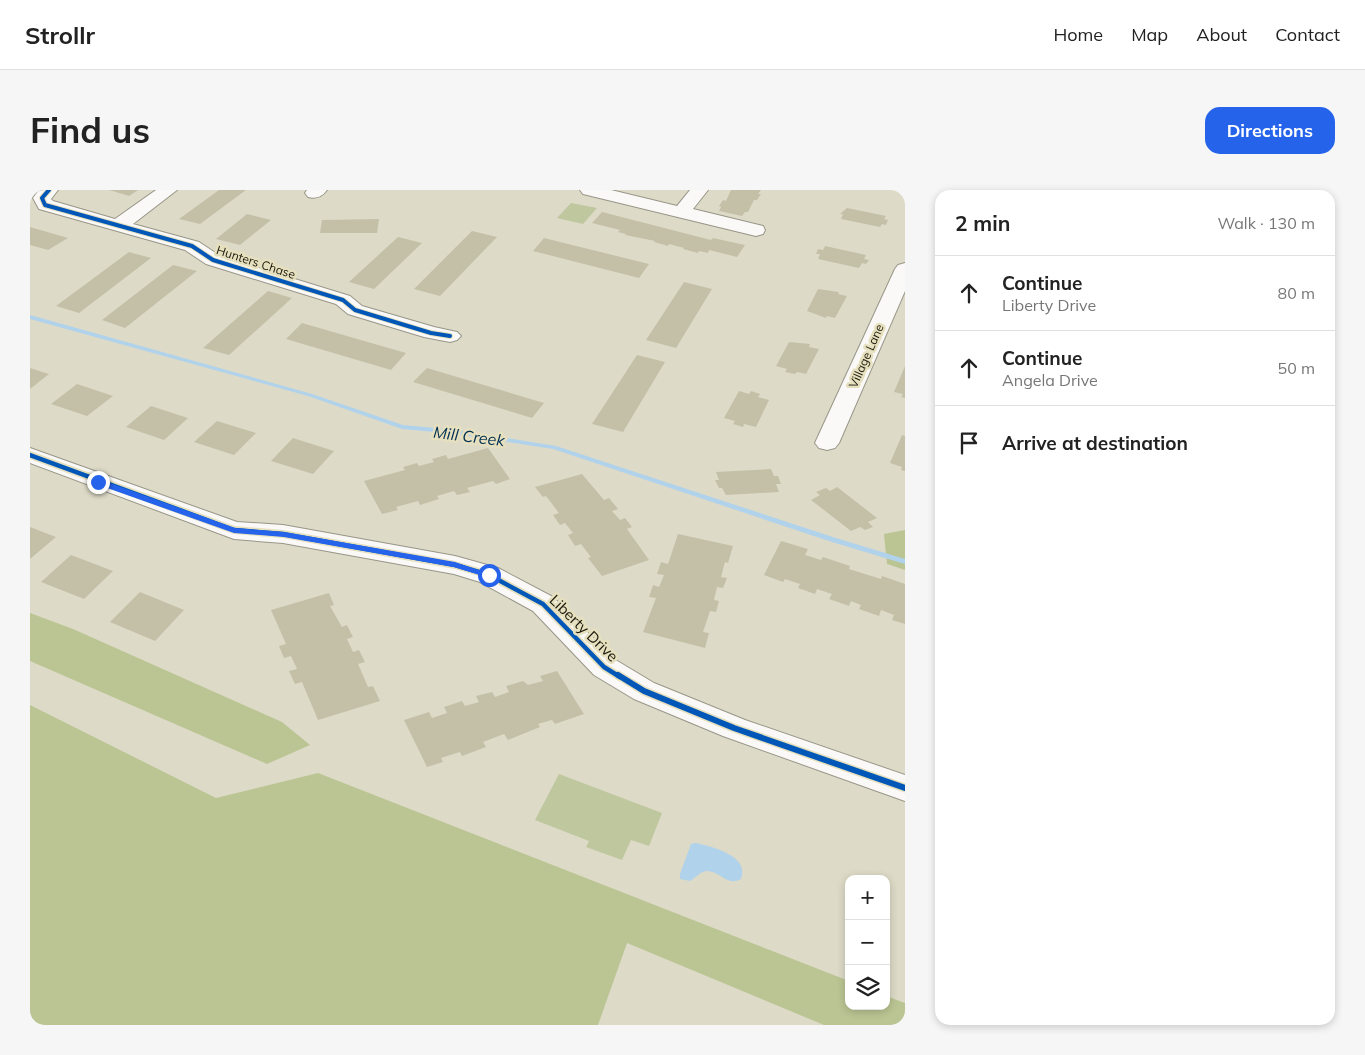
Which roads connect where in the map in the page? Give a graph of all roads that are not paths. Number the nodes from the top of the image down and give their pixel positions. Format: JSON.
{"nodes":[{"id":1,"x":49,"y":190,"type":"edge"},
{"id":2,"x":168,"y":190,"type":"edge"},
{"id":3,"x":588,"y":190,"type":"edge"},
{"id":4,"x":699,"y":190,"type":"edge"},
{"id":5,"x":681,"y":212,"type":"junction"},
{"id":6,"x":119,"y":225,"type":"junction"},
{"id":7,"x":756,"y":230,"type":"dead end"},
{"id":8,"x":905,"y":268,"type":"edge"},
{"id":9,"x":450,"y":336,"type":"dead end"},
{"id":10,"x":827,"y":443,"type":"dead end"},
{"id":11,"x":30,"y":455,"type":"edge"},
{"id":12,"x":905,"y":788,"type":"edge"}],
"edges":[{"from":1,"to":6,"type":"street","name":"Hunters Chase"},
{"from":2,"to":6,"type":"street"},
{"from":3,"to":5,"type":"street"},
{"from":4,"to":5,"type":"street"},
{"from":5,"to":7,"type":"street"},
{"from":6,"to":9,"type":"street","name":"Hunters Chase"},
{"from":8,"to":10,"type":"street","name":"Village Lane"},
{"from":11,"to":12,"type":"street","name":"Liberty Drive"}]}
